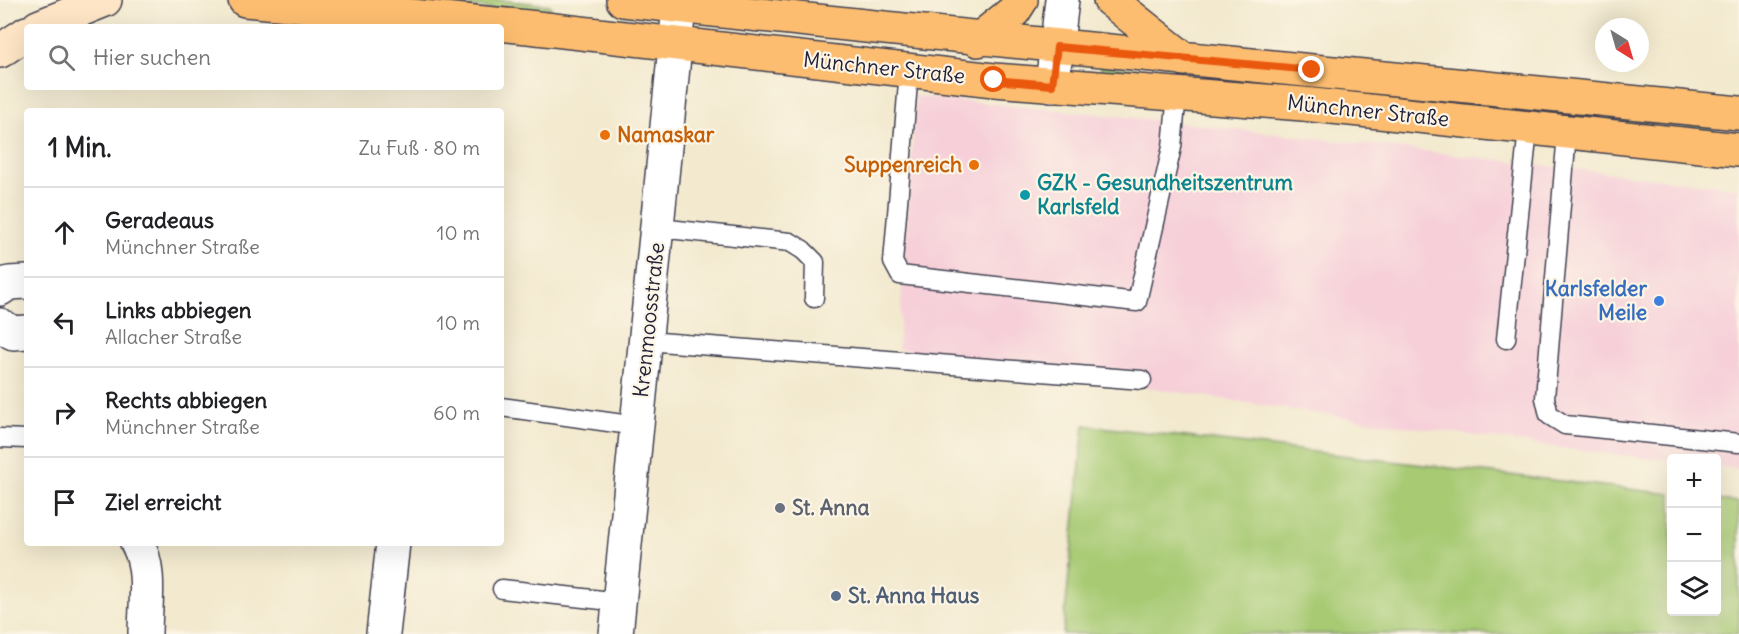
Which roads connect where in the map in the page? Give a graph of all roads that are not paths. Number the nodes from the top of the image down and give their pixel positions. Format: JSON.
{"nodes":[{"id":1,"x":105,"y":0,"type":"edge"},
{"id":2,"x":245,"y":0,"type":"edge"},
{"id":3,"x":623,"y":0,"type":"edge"},
{"id":4,"x":1021,"y":0,"type":"edge"},
{"id":5,"x":1062,"y":0,"type":"edge"},
{"id":6,"x":1110,"y":0,"type":"edge"},
{"id":7,"x":679,"y":6,"type":"junction"},
{"id":8,"x":45,"y":24,"type":"edge"},
{"id":9,"x":480,"y":24,"type":"edge"},
{"id":10,"x":504,"y":26,"type":"edge"},
{"id":11,"x":24,"y":35,"type":"edge"},
{"id":12,"x":978,"y":40,"type":"junction"},
{"id":13,"x":676,"y":44,"type":"junction"},
{"id":14,"x":1057,"y":47,"type":"junction"},
{"id":15,"x":0,"y":51,"type":"edge"},
{"id":16,"x":1184,"y":59,"type":"junction"},
{"id":17,"x":909,"y":71,"type":"junction"},
{"id":18,"x":1052,"y":85,"type":"junction"},
{"id":19,"x":1177,"y":94,"type":"junction"},
{"id":20,"x":1739,"y":113,"type":"edge"},
{"id":21,"x":1528,"y":129,"type":"junction"},
{"id":22,"x":1567,"y":133,"type":"junction"},
{"id":23,"x":1739,"y":150,"type":"edge"},
{"id":24,"x":658,"y":228,"type":"junction"},
{"id":25,"x":24,"y":282,"type":"edge"},
{"id":26,"x":0,"y":289,"type":"edge"},
{"id":27,"x":814,"y":298,"type":"dead end"},
{"id":28,"x":0,"y":325,"type":"edge"},
{"id":29,"x":24,"y":332,"type":"edge"},
{"id":30,"x":1506,"y":339,"type":"dead end"},
{"id":31,"x":647,"y":341,"type":"junction"},
{"id":32,"x":1142,"y":380,"type":"dead end"},
{"id":33,"x":504,"y":407,"type":"edge"},
{"id":34,"x":638,"y":426,"type":"junction"},
{"id":35,"x":0,"y":438,"type":"edge"},
{"id":36,"x":24,"y":439,"type":"edge"},
{"id":37,"x":1739,"y":443,"type":"edge"},
{"id":38,"x":139,"y":546,"type":"edge"},
{"id":39,"x":393,"y":546,"type":"edge"},
{"id":40,"x":502,"y":589,"type":"dead end"},
{"id":41,"x":620,"y":602,"type":"junction"},
{"id":42,"x":145,"y":634,"type":"edge"},
{"id":43,"x":383,"y":634,"type":"edge"},
{"id":44,"x":616,"y":634,"type":"edge"}],
"edges":[{"from":1,"to":8,"type":"main road"},
{"from":2,"to":9,"type":"main road","name":"Münchner Straße"},
{"from":3,"to":7,"type":"main road","name":"Münchner Straße"},
{"from":4,"to":12,"type":"main road"},
{"from":5,"to":14,"type":"street"},
{"from":6,"to":16,"type":"main road"},
{"from":7,"to":12,"type":"main road","name":"Münchner Straße"},
{"from":7,"to":13,"type":"street","name":"Krenmoosstraße"},
{"from":10,"to":13,"type":"main road","name":"Münchner Straße"},
{"from":11,"to":15,"type":"main road"},
{"from":12,"to":14,"type":"main road","name":"Münchner Straße"},
{"from":13,"to":17,"type":"main road","name":"Münchner Straße"},
{"from":13,"to":24,"type":"street","name":"Krenmoosstraße"},
{"from":14,"to":16,"type":"main road","name":"Münchner Straße"},
{"from":14,"to":18,"type":"street"},
{"from":16,"to":20,"type":"main road","name":"Münchner Straße"},
{"from":17,"to":18,"type":"main road","name":"Münchner Straße"},
{"from":17,"to":19,"type":"lane"},
{"from":18,"to":19,"type":"main road","name":"Münchner Straße"},
{"from":19,"to":21,"type":"main road","name":"Münchner Straße"},
{"from":21,"to":22,"type":"main road","name":"Münchner Straße"},
{"from":21,"to":30,"type":"lane"},
{"from":22,"to":23,"type":"main road","name":"Münchner Straße"},
{"from":22,"to":37,"type":"lane"},
{"from":24,"to":27,"type":"lane"},
{"from":24,"to":31,"type":"street","name":"Krenmoosstraße"},
{"from":25,"to":26,"type":"street"},
{"from":28,"to":29,"type":"street"},
{"from":31,"to":32,"type":"lane"},
{"from":31,"to":34,"type":"street","name":"Krenmoosstraße"},
{"from":33,"to":34,"type":"lane"},
{"from":34,"to":41,"type":"street","name":"Krenmoosstraße"},
{"from":35,"to":36,"type":"lane"},
{"from":38,"to":42,"type":"street"},
{"from":39,"to":43,"type":"street"},
{"from":40,"to":41,"type":"lane"},
{"from":41,"to":44,"type":"street","name":"Krenmoosstraße"}]}
